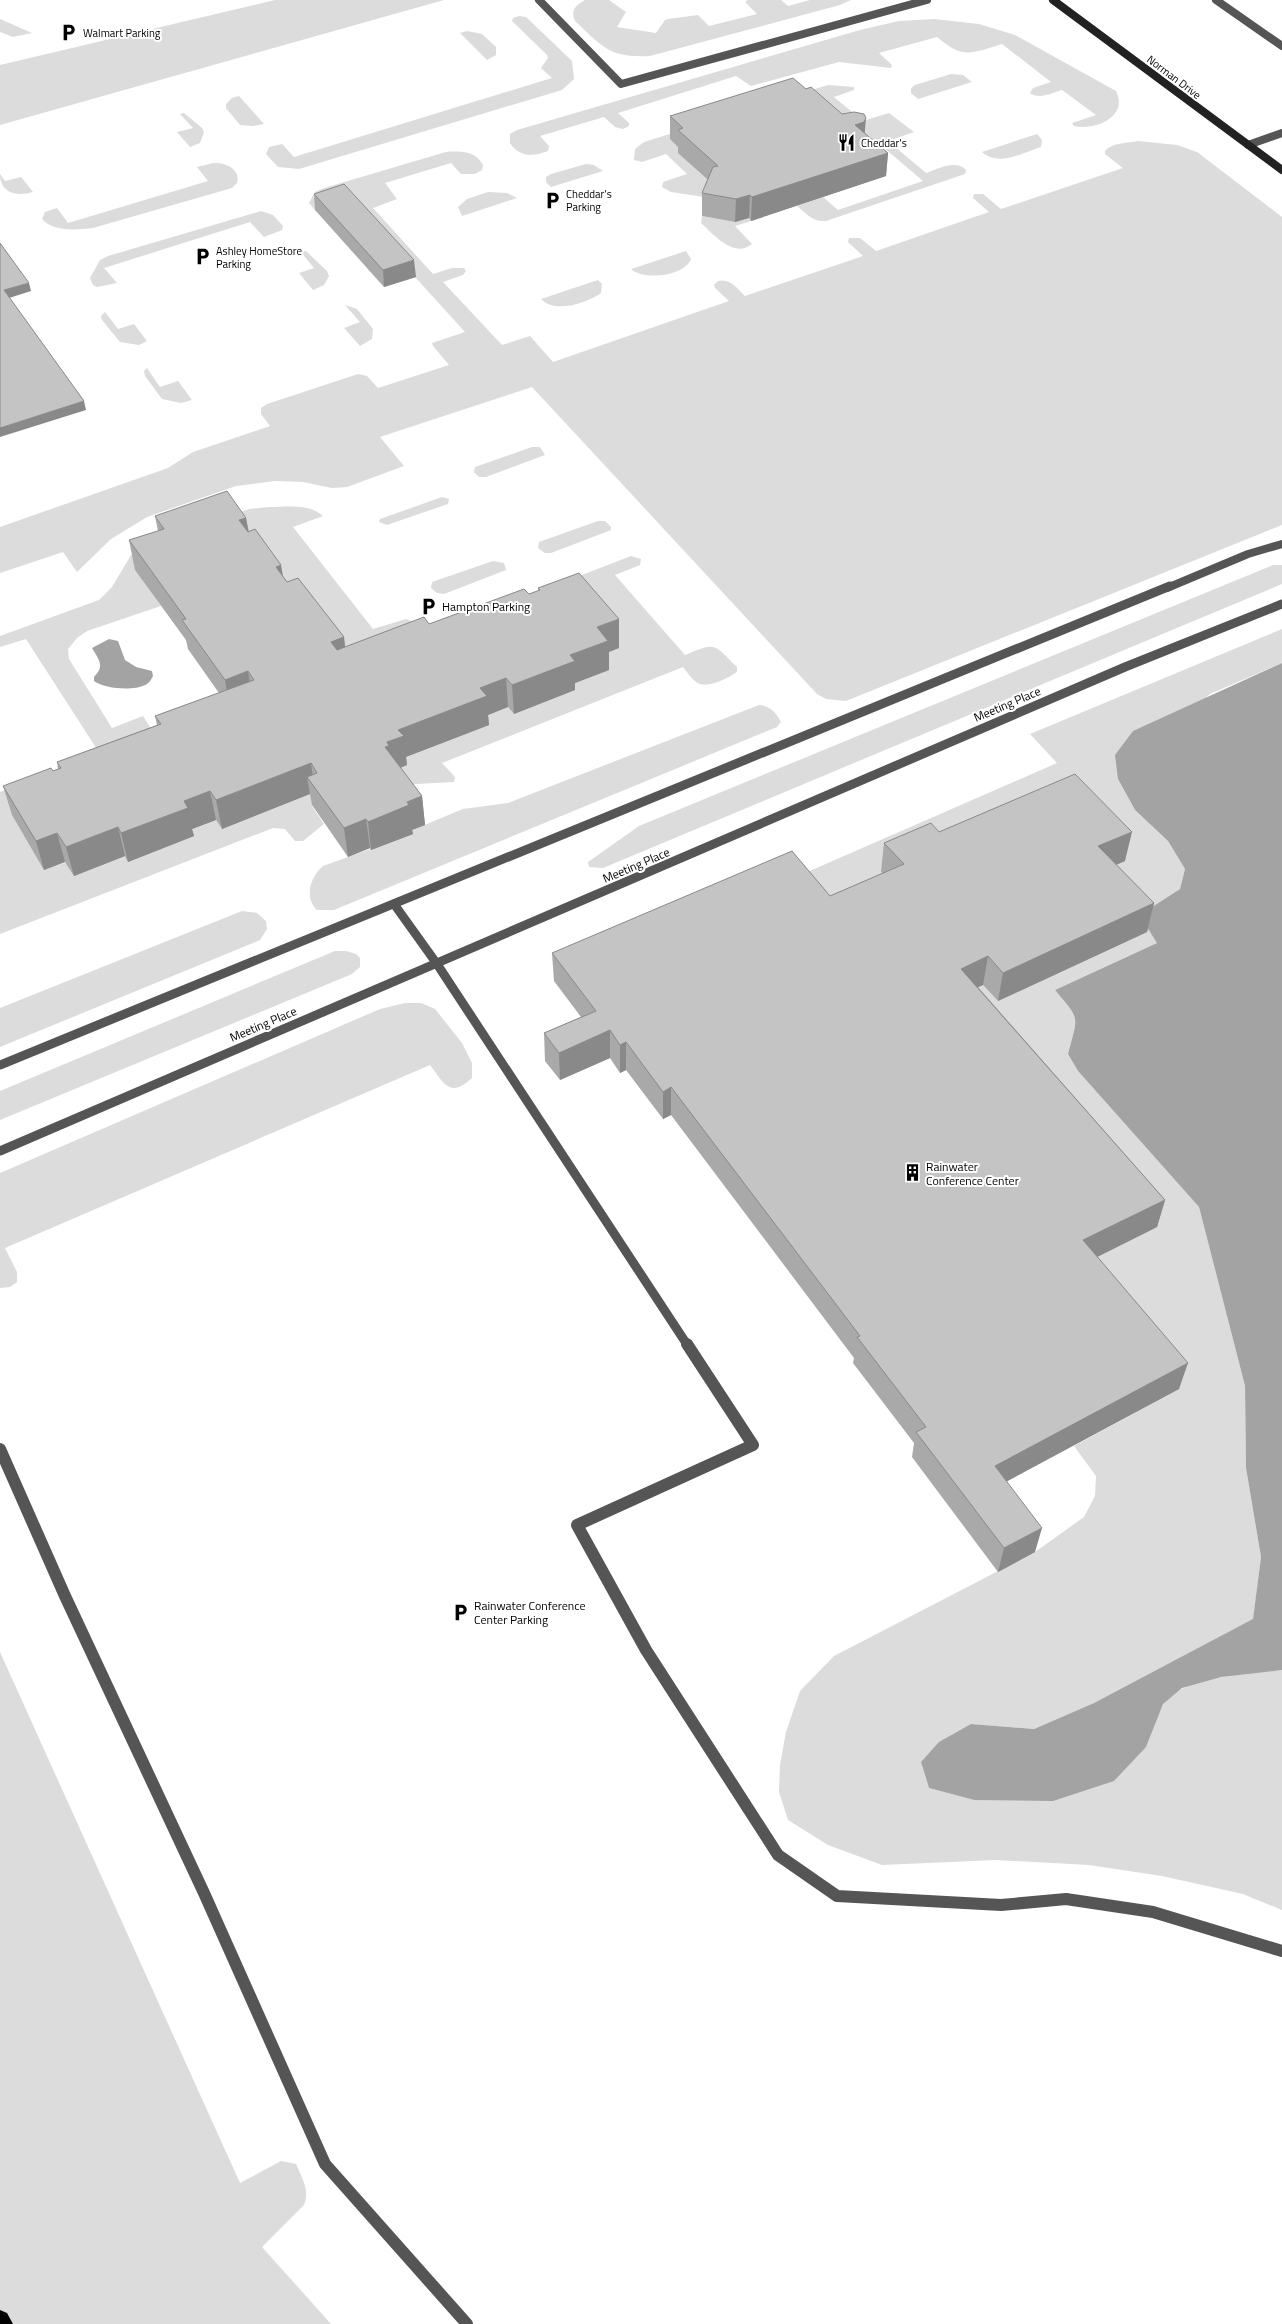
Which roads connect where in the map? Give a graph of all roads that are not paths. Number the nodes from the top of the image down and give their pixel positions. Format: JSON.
{"nodes":[{"id":1,"x":539,"y":0,"type":"edge"},
{"id":2,"x":927,"y":0,"type":"edge"},
{"id":3,"x":1054,"y":0,"type":"edge"},
{"id":4,"x":1216,"y":0,"type":"edge"},
{"id":5,"x":1282,"y":46,"type":"edge"},
{"id":6,"x":1282,"y":133,"type":"edge"},
{"id":7,"x":1248,"y":145,"type":"junction"},
{"id":8,"x":1282,"y":170,"type":"edge"},
{"id":9,"x":1282,"y":544,"type":"edge"},
{"id":10,"x":1282,"y":604,"type":"edge"},
{"id":11,"x":394,"y":904,"type":"junction"},
{"id":12,"x":437,"y":964,"type":"junction"},
{"id":13,"x":0,"y":1065,"type":"edge"},
{"id":14,"x":0,"y":1151,"type":"edge"},
{"id":15,"x":0,"y":1449,"type":"edge"},
{"id":16,"x":1282,"y":1951,"type":"edge"},
{"id":17,"x":0,"y":2320,"type":"edge"},
{"id":18,"x":3,"y":2324,"type":"edge"},
{"id":19,"x":467,"y":2324,"type":"edge"}],
"edges":[{"from":1,"to":2,"type":"street"},
{"from":3,"to":7,"type":"street","name":"Norman Drive"},
{"from":4,"to":5,"type":"street"},
{"from":6,"to":7,"type":"street"},
{"from":7,"to":8,"type":"street","name":"Norman Drive"},
{"from":9,"to":11,"type":"street"},
{"from":10,"to":12,"type":"street","name":"Meeting Place"},
{"from":11,"to":12,"type":"street"},
{"from":11,"to":13,"type":"street"},
{"from":12,"to":14,"type":"street","name":"Meeting Place"},
{"from":12,"to":16,"type":"street"},
{"from":15,"to":19,"type":"street"},
{"from":17,"to":18,"type":"highway"}]}
